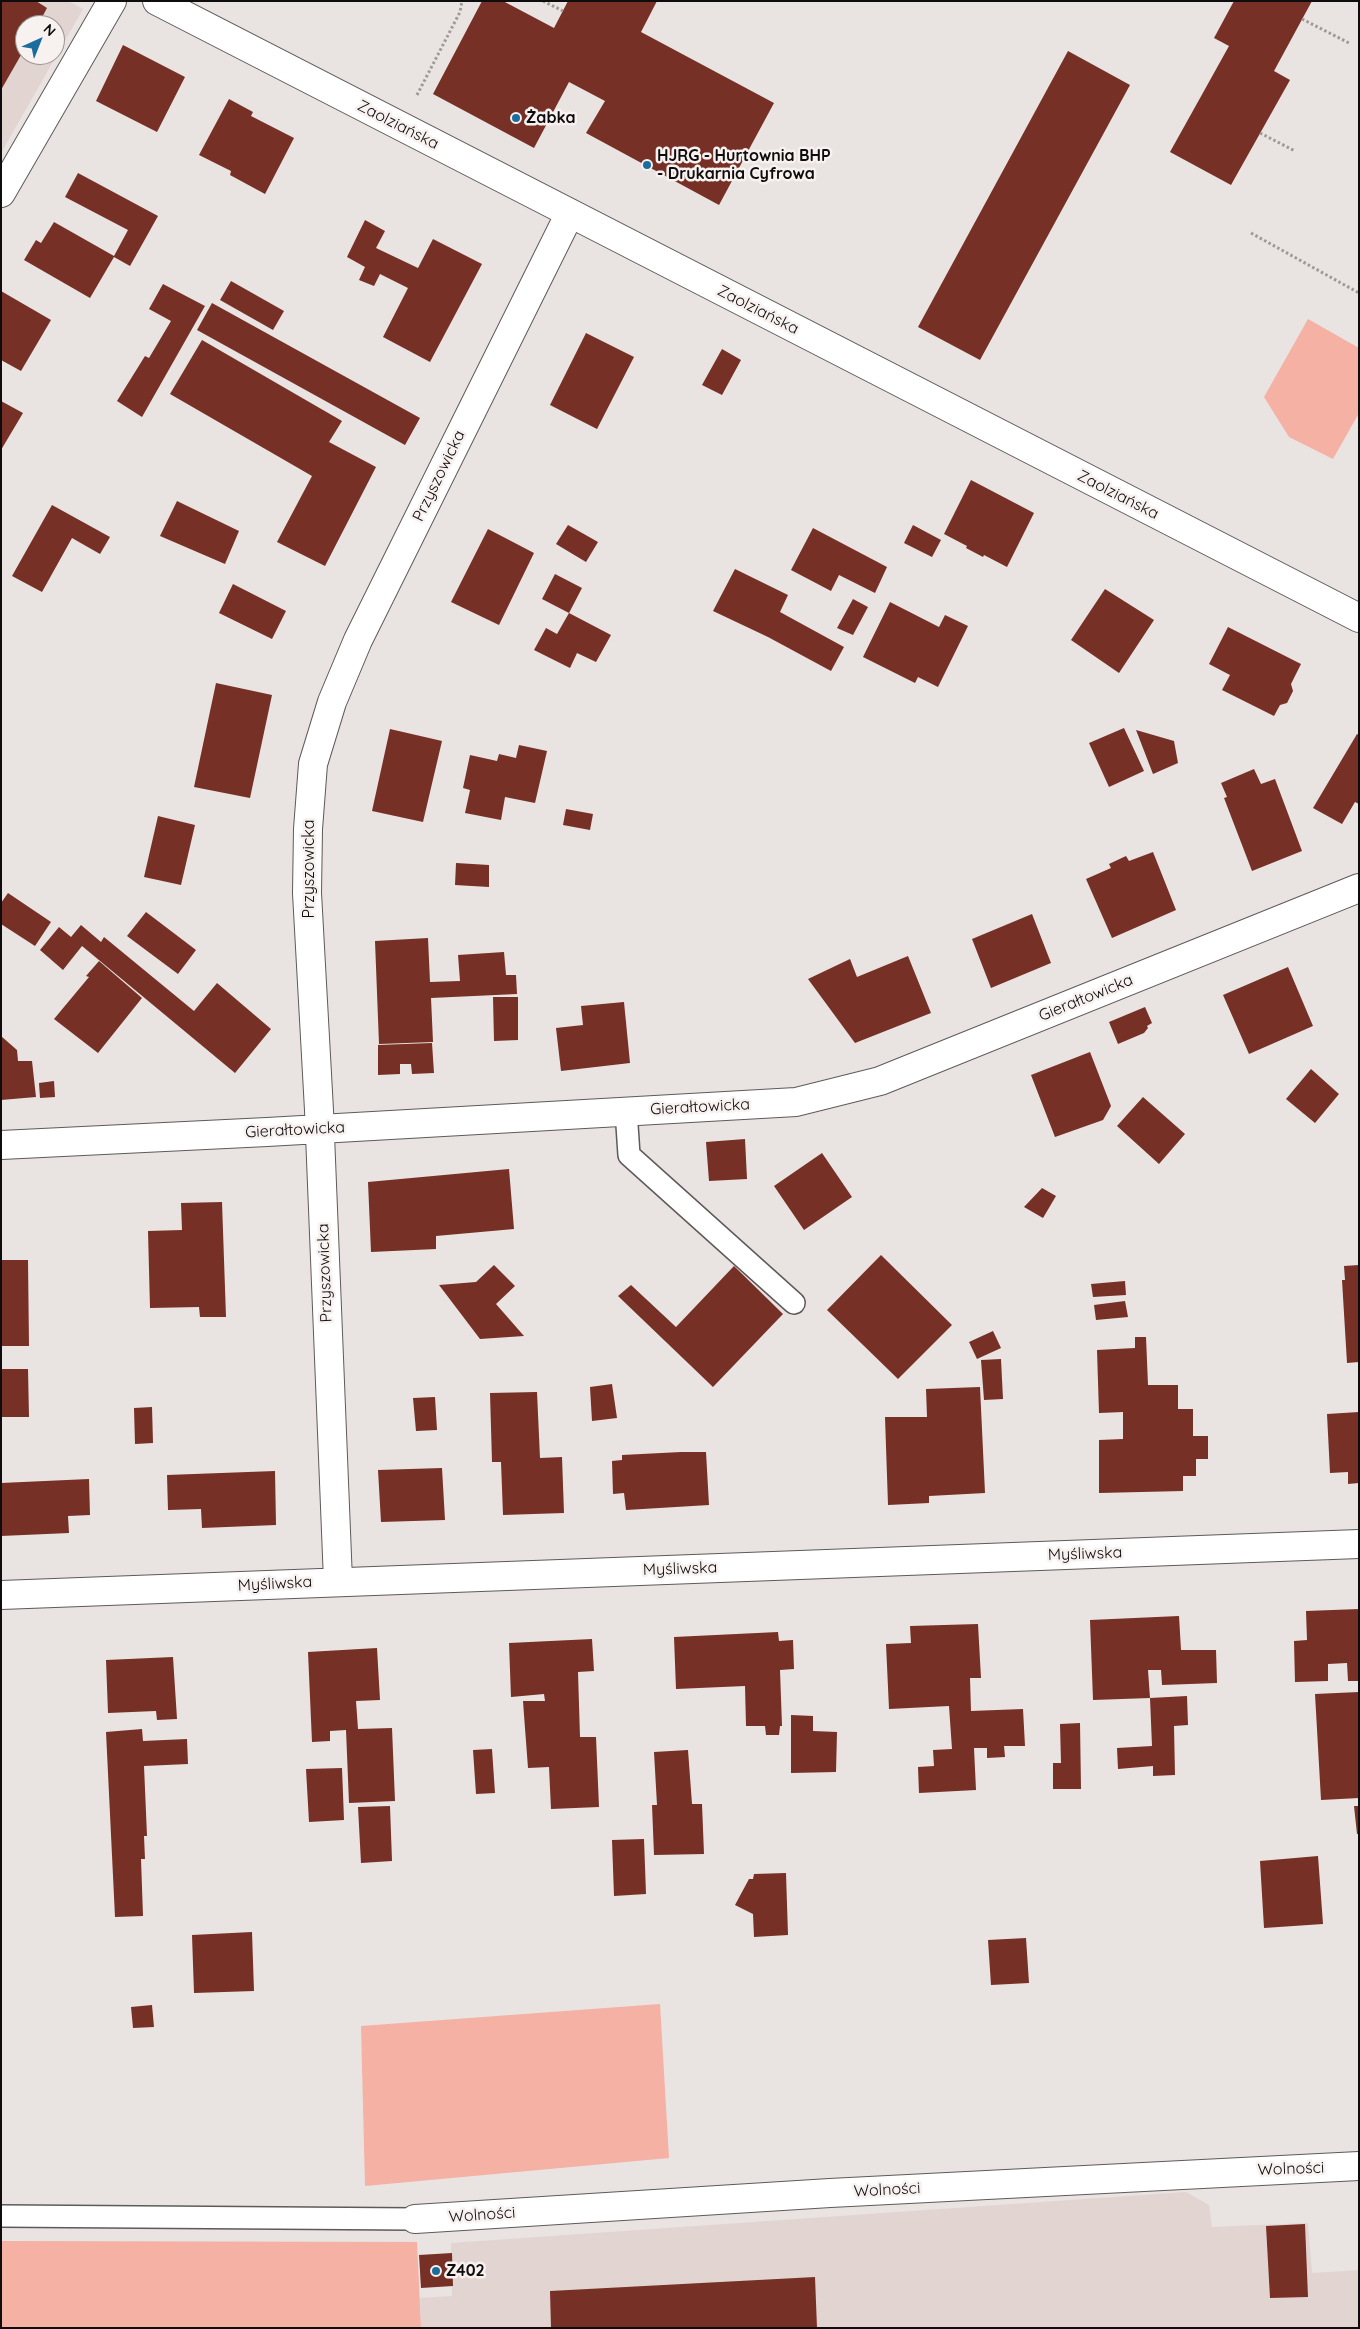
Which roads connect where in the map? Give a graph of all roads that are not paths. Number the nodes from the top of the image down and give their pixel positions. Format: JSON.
{"nodes":[{"id":1,"x":112,"y":1,"type":"edge"},
{"id":2,"x":157,"y":1,"type":"edge"},
{"id":3,"x":1,"y":193,"type":"edge"},
{"id":4,"x":570,"y":213,"type":"junction"},
{"id":5,"x":1359,"y":618,"type":"edge"},
{"id":6,"x":1359,"y":888,"type":"edge"},
{"id":7,"x":626,"y":1110,"type":"junction"},
{"id":8,"x":320,"y":1129,"type":"junction"},
{"id":9,"x":1,"y":1145,"type":"edge"},
{"id":10,"x":794,"y":1303,"type":"dead end"},
{"id":11,"x":1359,"y":1544,"type":"edge"},
{"id":12,"x":338,"y":1581,"type":"junction"},
{"id":13,"x":1,"y":1596,"type":"edge"},
{"id":14,"x":1359,"y":2166,"type":"edge"},
{"id":15,"x":1,"y":2216,"type":"edge"},
{"id":16,"x":415,"y":2219,"type":"joint"}],
"edges":[{"from":1,"to":3,"type":"street"},
{"from":2,"to":4,"type":"street","name":"Zaolziańska"},
{"from":4,"to":5,"type":"street","name":"Zaolziańska"},
{"from":4,"to":8,"type":"street","name":"Przyszowicka"},
{"from":6,"to":7,"type":"street","name":"Gierałtowicka"},
{"from":7,"to":8,"type":"street","name":"Gierałtowicka"},
{"from":7,"to":10,"type":"lane"},
{"from":8,"to":9,"type":"street","name":"Gierałtowicka"},
{"from":8,"to":12,"type":"street","name":"Przyszowicka"},
{"from":11,"to":12,"type":"street","name":"Myśliwska"},
{"from":12,"to":13,"type":"street","name":"Myśliwska"},
{"from":14,"to":16,"type":"street","name":"Wolności"},
{"from":15,"to":16,"type":"lane"}]}
